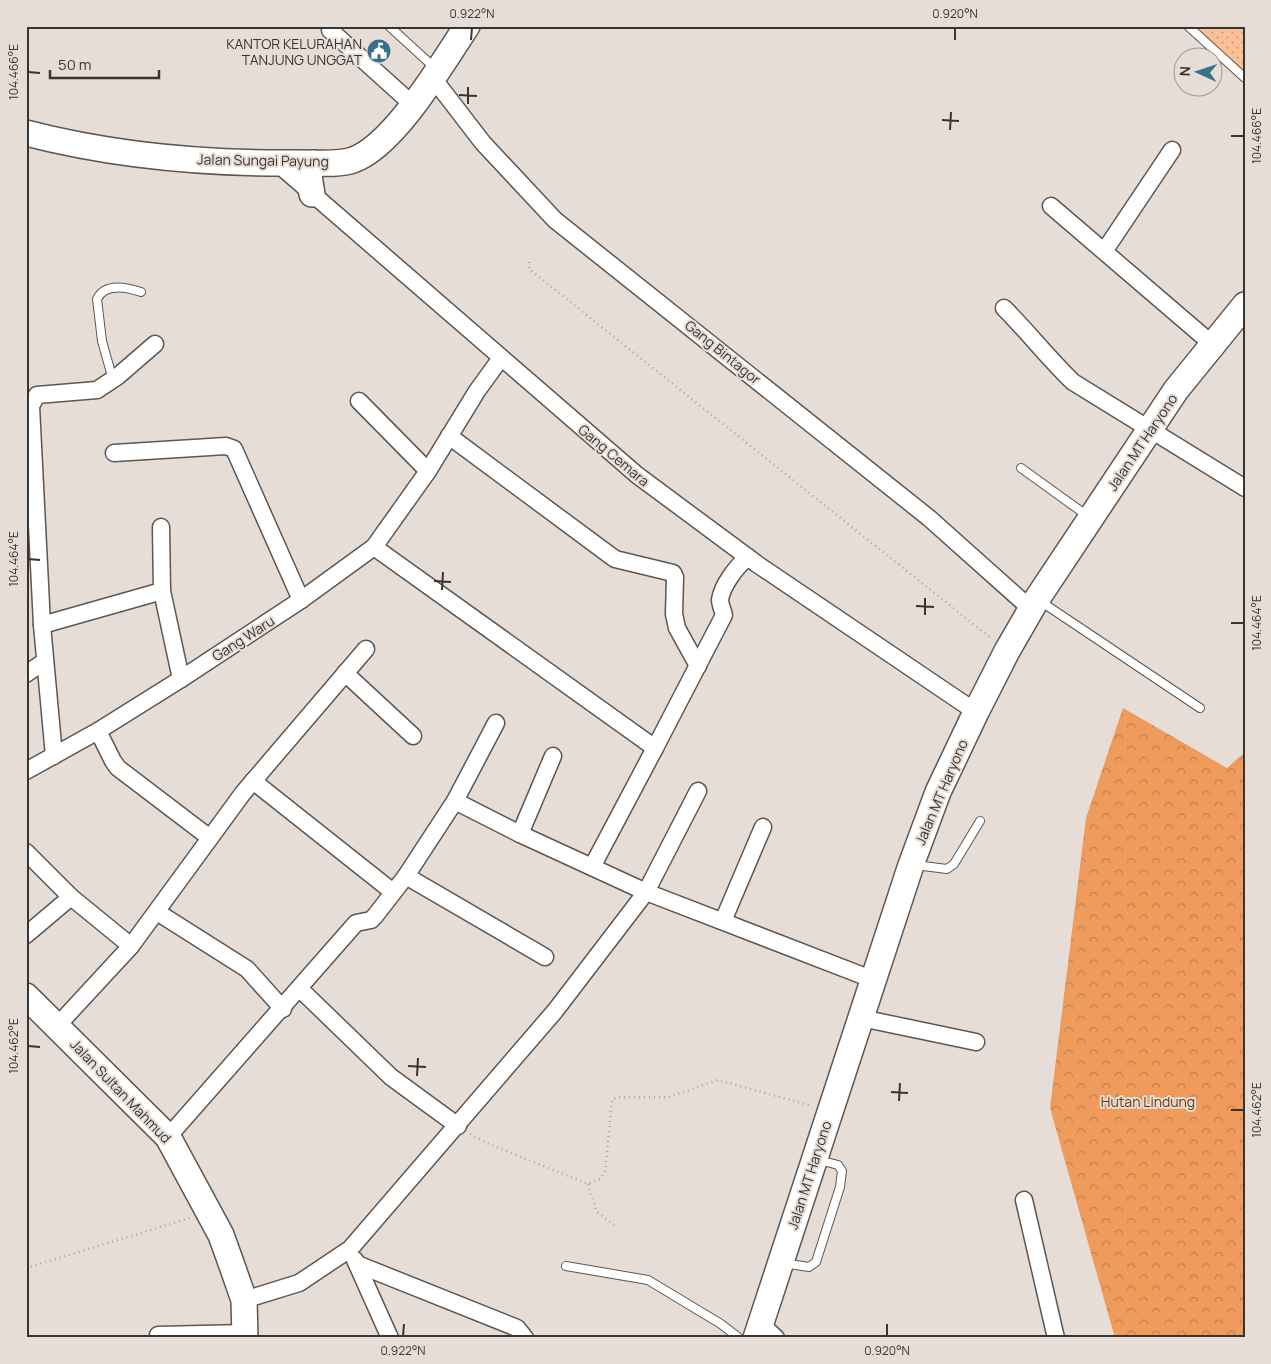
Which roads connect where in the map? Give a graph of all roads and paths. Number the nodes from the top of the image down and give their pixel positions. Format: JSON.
{"nodes":[{"id":1,"x":389,"y":26,"type":"edge"},
{"id":2,"x":467,"y":26,"type":"edge"},
{"id":3,"x":1188,"y":26,"type":"edge"},
{"id":4,"x":330,"y":30,"type":"dead end"},
{"id":5,"x":435,"y":74,"type":"junction"},
{"id":6,"x":1245,"y":78,"type":"edge"},
{"id":7,"x":412,"y":104,"type":"junction"},
{"id":8,"x":26,"y":133,"type":"edge"},
{"id":9,"x":1172,"y":150,"type":"dead end"},
{"id":10,"x":314,"y":163,"type":"junction"},
{"id":11,"x":278,"y":164,"type":"junction"},
{"id":12,"x":312,"y":194,"type":"junction"},
{"id":13,"x":1051,"y":206,"type":"dead end"},
{"id":14,"x":1105,"y":250,"type":"junction"},
{"id":15,"x":529,"y":262,"type":"dead end"},
{"id":16,"x":141,"y":292,"type":"dead end"},
{"id":17,"x":1245,"y":305,"type":"edge"},
{"id":18,"x":1004,"y":308,"type":"dead end"},
{"id":19,"x":154,"y":344,"type":"dead end"},
{"id":20,"x":1212,"y":344,"type":"junction"},
{"id":21,"x":501,"y":358,"type":"junction"},
{"id":22,"x":113,"y":380,"type":"junction"},
{"id":23,"x":359,"y":401,"type":"dead end"},
{"id":24,"x":28,"y":407,"type":"edge"},
{"id":25,"x":1149,"y":430,"type":"junction"},
{"id":26,"x":449,"y":436,"type":"junction"},
{"id":27,"x":114,"y":453,"type":"dead end"},
{"id":28,"x":1021,"y":468,"type":"dead end"},
{"id":29,"x":428,"y":471,"type":"junction"},
{"id":30,"x":1245,"y":488,"type":"edge"},
{"id":31,"x":1090,"y":518,"type":"junction"},
{"id":32,"x":161,"y":527,"type":"dead end"},
{"id":33,"x":374,"y":547,"type":"junction"},
{"id":34,"x":748,"y":557,"type":"junction"},
{"id":35,"x":162,"y":591,"type":"junction"},
{"id":36,"x":302,"y":600,"type":"junction"},
{"id":37,"x":1034,"y":604,"type":"junction"},
{"id":38,"x":42,"y":625,"type":"junction"},
{"id":39,"x":366,"y":649,"type":"dead end"},
{"id":40,"x":1007,"y":651,"type":"junction"},
{"id":41,"x":45,"y":661,"type":"junction"},
{"id":42,"x":698,"y":666,"type":"junction"},
{"id":43,"x":345,"y":673,"type":"junction"},
{"id":44,"x":26,"y":674,"type":"edge"},
{"id":45,"x":181,"y":678,"type":"junction"},
{"id":46,"x":1200,"y":708,"type":"dead end"},
{"id":47,"x":976,"y":712,"type":"junction"},
{"id":48,"x":496,"y":723,"type":"dead end"},
{"id":49,"x":98,"y":731,"type":"junction"},
{"id":50,"x":413,"y":736,"type":"dead end"},
{"id":51,"x":655,"y":748,"type":"junction"},
{"id":52,"x":54,"y":756,"type":"junction"},
{"id":53,"x":553,"y":756,"type":"dead end"},
{"id":54,"x":26,"y":770,"type":"edge"},
{"id":55,"x":252,"y":781,"type":"junction"},
{"id":56,"x":698,"y":791,"type":"dead end"},
{"id":57,"x":455,"y":801,"type":"junction"},
{"id":58,"x":980,"y":821,"type":"dead end"},
{"id":59,"x":763,"y":827,"type":"dead end"},
{"id":60,"x":520,"y":834,"type":"junction"},
{"id":61,"x":210,"y":838,"type":"junction"},
{"id":62,"x":26,"y":852,"type":"edge"},
{"id":63,"x":911,"y":865,"type":"junction"},
{"id":64,"x":592,"y":867,"type":"junction"},
{"id":65,"x":406,"y":876,"type":"junction"},
{"id":66,"x":393,"y":892,"type":"junction"},
{"id":67,"x":646,"y":892,"type":"junction"},
{"id":68,"x":71,"y":897,"type":"junction"},
{"id":69,"x":157,"y":912,"type":"junction"},
{"id":70,"x":723,"y":921,"type":"junction"},
{"id":71,"x":26,"y":935,"type":"edge"},
{"id":72,"x":131,"y":946,"type":"junction"},
{"id":73,"x":545,"y":957,"type":"dead end"},
{"id":74,"x":874,"y":980,"type":"junction"},
{"id":75,"x":300,"y":989,"type":"junction"},
{"id":76,"x":26,"y":996,"type":"edge"},
{"id":77,"x":283,"y":1009,"type":"junction"},
{"id":78,"x":861,"y":1018,"type":"junction"},
{"id":79,"x":58,"y":1025,"type":"junction"},
{"id":80,"x":976,"y":1042,"type":"dead end"},
{"id":81,"x":830,"y":1111,"type":"junction"},
{"id":82,"x":458,"y":1126,"type":"junction"},
{"id":83,"x":168,"y":1137,"type":"junction"},
{"id":84,"x":814,"y":1159,"type":"junction"},
{"id":85,"x":588,"y":1184,"type":"junction"},
{"id":86,"x":1024,"y":1200,"type":"dead end"},
{"id":87,"x":208,"y":1212,"type":"junction"},
{"id":88,"x":614,"y":1225,"type":"dead end"},
{"id":89,"x":354,"y":1256,"type":"junction"},
{"id":90,"x":780,"y":1263,"type":"junction"},
{"id":91,"x":566,"y":1266,"type":"dead end"},
{"id":92,"x":26,"y":1268,"type":"edge"},
{"id":93,"x":244,"y":1300,"type":"junction"},
{"id":94,"x":764,"y":1333,"type":"edge"},
{"id":95,"x":158,"y":1335,"type":"dead end"},
{"id":96,"x":245,"y":1335,"type":"edge"},
{"id":97,"x":390,"y":1338,"type":"edge"},
{"id":98,"x":525,"y":1338,"type":"edge"},
{"id":99,"x":739,"y":1338,"type":"edge"},
{"id":100,"x":1056,"y":1338,"type":"edge"}],
"edges":[{"from":1,"to":5,"type":"lane"},
{"from":2,"to":5,"type":"main road","name":"Jalan Sungai Payung"},
{"from":3,"to":6,"type":"lane"},
{"from":4,"to":7,"type":"street"},
{"from":5,"to":7,"type":"main road","name":"Jalan Sungai Payung"},
{"from":5,"to":37,"type":"street","name":"Gang Bintagor"},
{"from":7,"to":10,"type":"main road","name":"Jalan Sungai Payung"},
{"from":8,"to":11,"type":"main road","name":"Jalan Sungai Payung"},
{"from":9,"to":14,"type":"street"},
{"from":10,"to":11,"type":"main road","name":"Jalan Sungai Payung"},
{"from":10,"to":12,"type":"main road"},
{"from":11,"to":12,"type":"street","name":"Gang Cemara"},
{"from":12,"to":21,"type":"street","name":"Gang Cemara"},
{"from":13,"to":14,"type":"street"},
{"from":14,"to":20,"type":"street"},
{"from":15,"to":40,"type":"path"},
{"from":16,"to":22,"type":"lane"},
{"from":17,"to":20,"type":"main road","name":"Jalan MT Haryono"},
{"from":18,"to":25,"type":"street"},
{"from":19,"to":22,"type":"street"},
{"from":20,"to":25,"type":"main road","name":"Jalan MT Haryono"},
{"from":21,"to":26,"type":"street"},
{"from":21,"to":34,"type":"street","name":"Gang Cemara"},
{"from":22,"to":24,"type":"street"},
{"from":23,"to":29,"type":"street"},
{"from":24,"to":38,"type":"street"},
{"from":25,"to":30,"type":"street"},
{"from":25,"to":31,"type":"main road","name":"Jalan MT Haryono"},
{"from":26,"to":29,"type":"street","name":"Gang Waru"},
{"from":26,"to":42,"type":"street"},
{"from":27,"to":36,"type":"street"},
{"from":28,"to":31,"type":"lane"},
{"from":29,"to":33,"type":"street","name":"Gang Waru"},
{"from":31,"to":37,"type":"main road","name":"Jalan MT Haryono"},
{"from":32,"to":35,"type":"street"},
{"from":33,"to":36,"type":"street","name":"Gang Waru"},
{"from":33,"to":51,"type":"street"},
{"from":34,"to":42,"type":"street"},
{"from":34,"to":47,"type":"street","name":"Gang Cemara"},
{"from":35,"to":38,"type":"street"},
{"from":35,"to":45,"type":"street"},
{"from":36,"to":45,"type":"street","name":"Gang Waru"},
{"from":37,"to":40,"type":"main road","name":"Jalan MT Haryono"},
{"from":37,"to":46,"type":"lane"},
{"from":38,"to":41,"type":"street"},
{"from":39,"to":43,"type":"street"},
{"from":40,"to":47,"type":"main road","name":"Jalan MT Haryono"},
{"from":41,"to":44,"type":"street"},
{"from":41,"to":52,"type":"street"},
{"from":42,"to":51,"type":"street"},
{"from":43,"to":50,"type":"street"},
{"from":43,"to":55,"type":"street"},
{"from":45,"to":49,"type":"street","name":"Gang Waru"},
{"from":47,"to":63,"type":"main road","name":"Jalan MT Haryono"},
{"from":48,"to":57,"type":"street"},
{"from":49,"to":52,"type":"street","name":"Gang Waru"},
{"from":49,"to":61,"type":"street"},
{"from":51,"to":64,"type":"street"},
{"from":52,"to":54,"type":"street","name":"Gang Waru"},
{"from":53,"to":60,"type":"street"},
{"from":55,"to":61,"type":"street"},
{"from":55,"to":66,"type":"street"},
{"from":56,"to":67,"type":"street"},
{"from":57,"to":60,"type":"street"},
{"from":57,"to":65,"type":"street"},
{"from":58,"to":63,"type":"lane"},
{"from":59,"to":70,"type":"street"},
{"from":60,"to":64,"type":"street"},
{"from":61,"to":69,"type":"street"},
{"from":62,"to":68,"type":"street"},
{"from":63,"to":74,"type":"main road","name":"Jalan MT Haryono"},
{"from":64,"to":67,"type":"street"},
{"from":65,"to":66,"type":"street"},
{"from":65,"to":73,"type":"street"},
{"from":66,"to":75,"type":"street"},
{"from":67,"to":70,"type":"street"},
{"from":67,"to":82,"type":"street"},
{"from":68,"to":71,"type":"street"},
{"from":68,"to":72,"type":"street"},
{"from":69,"to":72,"type":"street"},
{"from":69,"to":77,"type":"street"},
{"from":70,"to":74,"type":"street"},
{"from":72,"to":79,"type":"street"},
{"from":74,"to":78,"type":"main road","name":"Jalan MT Haryono"},
{"from":75,"to":77,"type":"street"},
{"from":75,"to":82,"type":"street"},
{"from":76,"to":79,"type":"main road","name":"Jalan Sultan Mahmud"},
{"from":77,"to":83,"type":"street"},
{"from":78,"to":80,"type":"street"},
{"from":78,"to":81,"type":"main road","name":"Jalan MT Haryono"},
{"from":79,"to":83,"type":"main road","name":"Jalan Sultan Mahmud"},
{"from":81,"to":84,"type":"main road","name":"Jalan MT Haryono"},
{"from":81,"to":85,"type":"path"},
{"from":82,"to":85,"type":"path"},
{"from":82,"to":89,"type":"street"},
{"from":83,"to":87,"type":"main road","name":"Jalan Sultan Mahmud"},
{"from":84,"to":90,"type":"main road","name":"Jalan MT Haryono"},
{"from":84,"to":90,"type":"lane"},
{"from":85,"to":88,"type":"path"},
{"from":86,"to":100,"type":"street"},
{"from":87,"to":92,"type":"path"},
{"from":87,"to":93,"type":"main road","name":"Jalan Sultan Mahmud"},
{"from":89,"to":93,"type":"street"},
{"from":89,"to":97,"type":"street"},
{"from":89,"to":98,"type":"street"},
{"from":90,"to":94,"type":"main road","name":"Jalan MT Haryono"},
{"from":91,"to":99,"type":"lane"},
{"from":93,"to":96,"type":"main road","name":"Jalan Sultan Mahmud"},
{"from":95,"to":96,"type":"street"}]}
